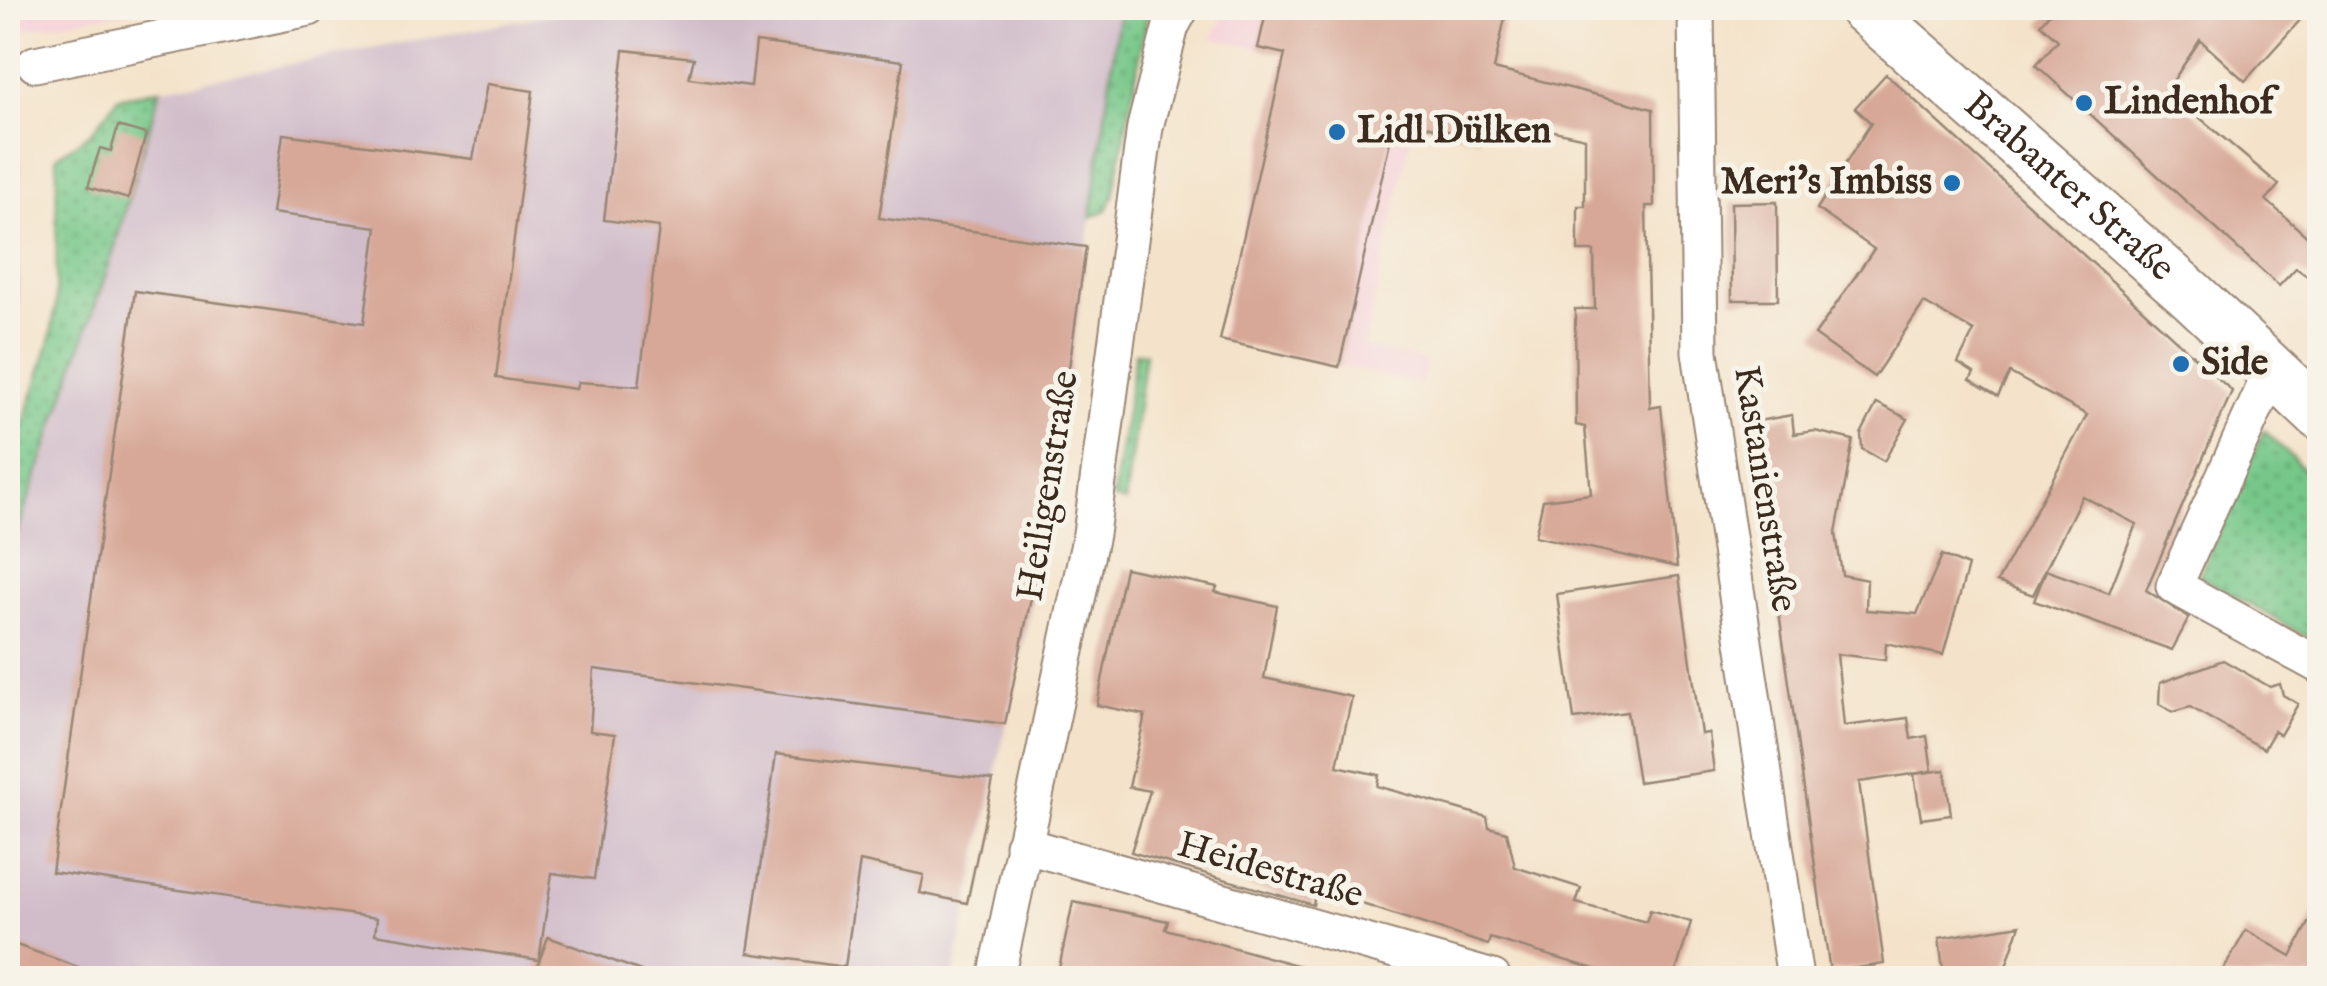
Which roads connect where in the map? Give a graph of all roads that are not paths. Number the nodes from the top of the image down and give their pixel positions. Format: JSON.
{"nodes":[{"id":1,"x":309,"y":8,"type":"edge"},
{"id":2,"x":1181,"y":8,"type":"edge"},
{"id":3,"x":1696,"y":8,"type":"edge"},
{"id":4,"x":1864,"y":8,"type":"edge"},
{"id":5,"x":35,"y":64,"type":"dead end"},
{"id":6,"x":2271,"y":373,"type":"junction"},
{"id":7,"x":2320,"y":416,"type":"edge"},
{"id":8,"x":2320,"y":666,"type":"edge"},
{"id":9,"x":1023,"y":844,"type":"junction"},
{"id":10,"x":996,"y":978,"type":"edge"},
{"id":11,"x":1493,"y":978,"type":"edge"},
{"id":12,"x":1795,"y":978,"type":"edge"}],
"edges":[{"from":1,"to":5,"type":"street"},
{"from":2,"to":9,"type":"street","name":"Heiligenstraße"},
{"from":3,"to":12,"type":"street","name":"Kastanienstraße"},
{"from":4,"to":6,"type":"main road","name":"Brabanter Straße"},
{"from":6,"to":7,"type":"main road","name":"Brabanter Straße"},
{"from":6,"to":8,"type":"street"},
{"from":9,"to":10,"type":"street","name":"Heiligenstraße"},
{"from":9,"to":11,"type":"street","name":"Heidestraße"}]}
